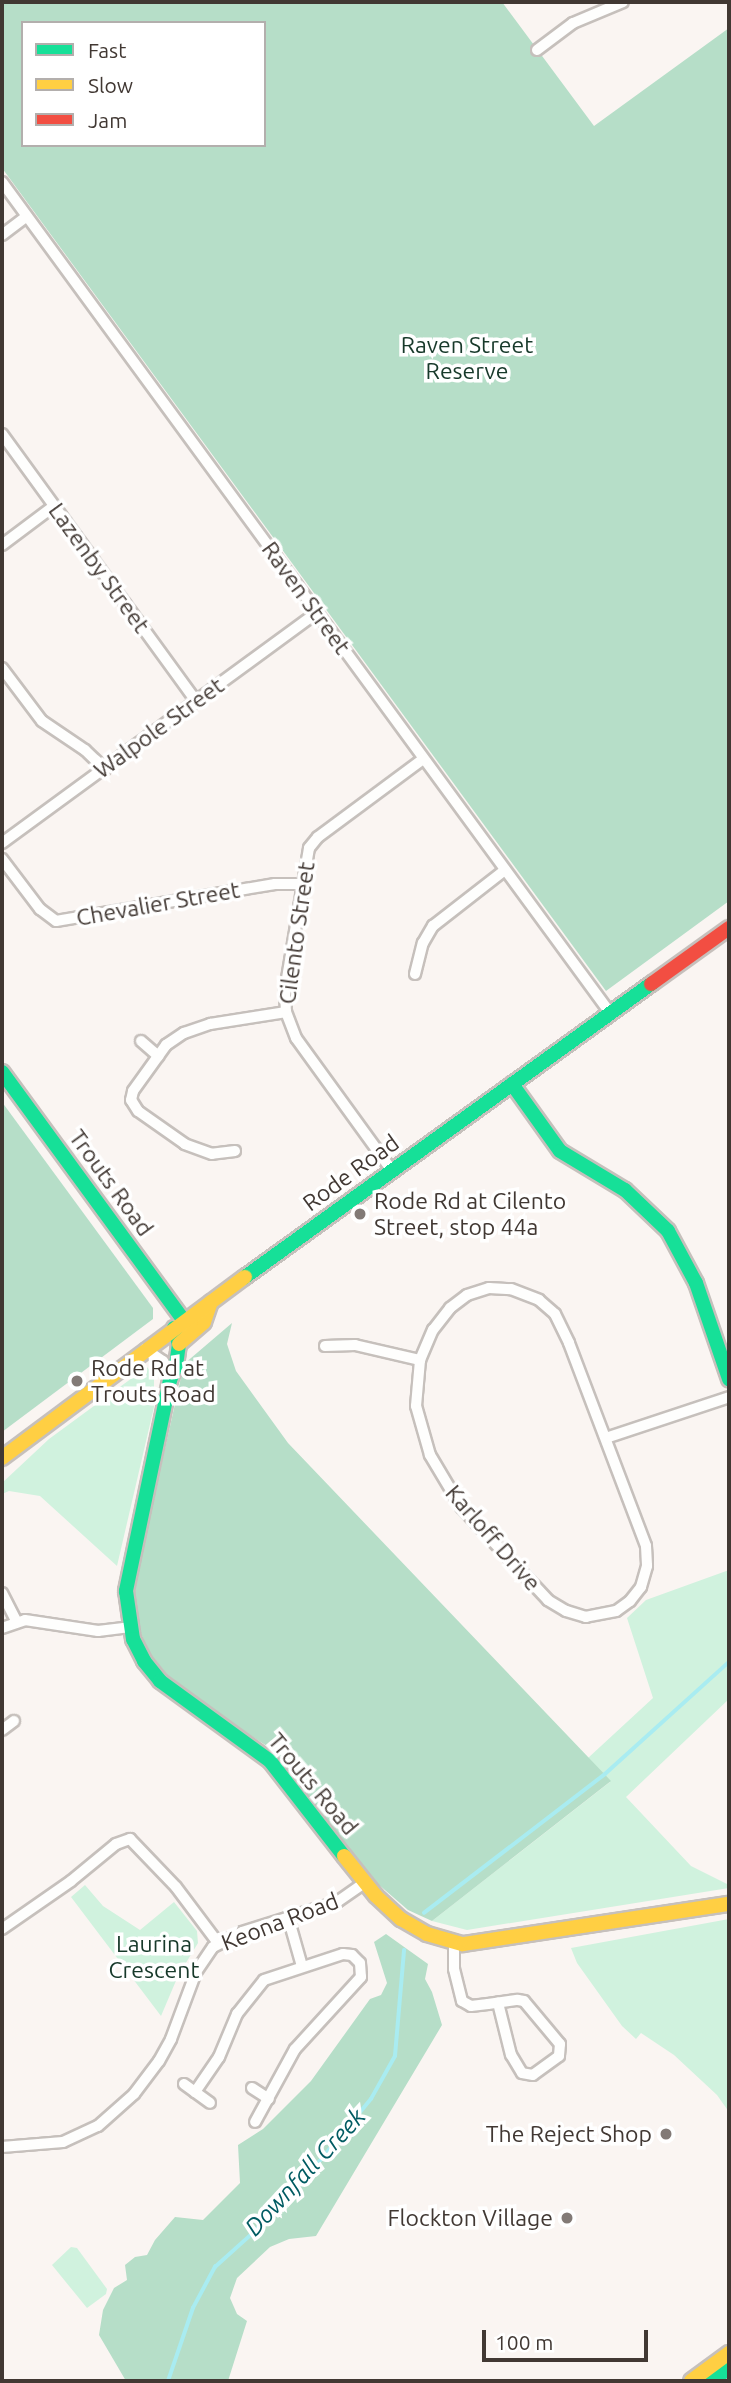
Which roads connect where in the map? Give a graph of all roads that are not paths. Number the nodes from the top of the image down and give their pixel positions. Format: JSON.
{"nodes":[{"id":1,"x":623,"y":2,"type":"edge"},
{"id":2,"x":537,"y":50,"type":"dead end"},
{"id":3,"x":2,"y":181,"type":"edge"},
{"id":4,"x":27,"y":216,"type":"junction"},
{"id":5,"x":2,"y":235,"type":"edge"},
{"id":6,"x":2,"y":434,"type":"edge"},
{"id":7,"x":54,"y":506,"type":"junction"},
{"id":8,"x":2,"y":545,"type":"edge"},
{"id":9,"x":316,"y":613,"type":"junction"},
{"id":10,"x":2,"y":668,"type":"edge"},
{"id":11,"x":196,"y":701,"type":"junction"},
{"id":12,"x":423,"y":760,"type":"junction"},
{"id":13,"x":105,"y":769,"type":"junction"},
{"id":14,"x":2,"y":843,"type":"edge"},
{"id":15,"x":2,"y":859,"type":"edge"},
{"id":16,"x":505,"y":870,"type":"junction"},
{"id":17,"x":301,"y":884,"type":"junction"},
{"id":18,"x":729,"y":928,"type":"edge"},
{"id":19,"x":415,"y":974,"type":"dead end"},
{"id":20,"x":286,"y":1012,"type":"junction"},
{"id":21,"x":611,"y":1014,"type":"junction"},
{"id":22,"x":141,"y":1041,"type":"dead end"},
{"id":23,"x":158,"y":1056,"type":"junction"},
{"id":24,"x":2,"y":1072,"type":"edge"},
{"id":25,"x":512,"y":1084,"type":"junction"},
{"id":26,"x":235,"y":1151,"type":"dead end"},
{"id":27,"x":393,"y":1172,"type":"junction"},
{"id":28,"x":211,"y":1302,"type":"junction"},
{"id":29,"x":179,"y":1324,"type":"junction"},
{"id":30,"x":179,"y":1344,"type":"junction"},
{"id":31,"x":325,"y":1346,"type":"dead end"},
{"id":32,"x":145,"y":1349,"type":"junction"},
{"id":33,"x":420,"y":1360,"type":"junction"},
{"id":34,"x":729,"y":1379,"type":"edge"},
{"id":35,"x":170,"y":1380,"type":"junction"},
{"id":36,"x":729,"y":1397,"type":"edge"},
{"id":37,"x":606,"y":1438,"type":"junction"},
{"id":38,"x":2,"y":1458,"type":"edge"},
{"id":39,"x":2,"y":1593,"type":"edge"},
{"id":40,"x":16,"y":1621,"type":"junction"},
{"id":41,"x":130,"y":1627,"type":"junction"},
{"id":42,"x":2,"y":1628,"type":"edge"},
{"id":43,"x":2,"y":1714,"type":"edge"},
{"id":44,"x":8,"y":1725,"type":"edge"},
{"id":45,"x":364,"y":1883,"type":"junction"},
{"id":46,"x":729,"y":1904,"type":"edge"},
{"id":47,"x":288,"y":1917,"type":"junction"},
{"id":48,"x":2,"y":1929,"type":"edge"},
{"id":49,"x":454,"y":1942,"type":"junction"},
{"id":50,"x":218,"y":1943,"type":"junction"},
{"id":51,"x":302,"y":1966,"type":"junction"},
{"id":52,"x":498,"y":2003,"type":"junction"},
{"id":53,"x":184,"y":2084,"type":"dead end"},
{"id":54,"x":252,"y":2088,"type":"dead end"},
{"id":55,"x":195,"y":2092,"type":"junction"},
{"id":56,"x":269,"y":2099,"type":"junction"},
{"id":57,"x":210,"y":2103,"type":"dead end"},
{"id":58,"x":255,"y":2122,"type":"dead end"},
{"id":59,"x":2,"y":2147,"type":"edge"},
{"id":60,"x":729,"y":2353,"type":"edge"},
{"id":61,"x":729,"y":2368,"type":"edge"},
{"id":62,"x":691,"y":2381,"type":"edge"},
{"id":63,"x":711,"y":2381,"type":"edge"}],
"edges":[{"from":1,"to":2,"type":"street"},
{"from":3,"to":4,"type":"street","name":"Raven Street"},
{"from":4,"to":5,"type":"street"},
{"from":4,"to":9,"type":"street","name":"Raven Street"},
{"from":6,"to":7,"type":"street","name":"Lazenby Street"},
{"from":7,"to":8,"type":"street"},
{"from":7,"to":11,"type":"street","name":"Lazenby Street"},
{"from":9,"to":11,"type":"street","name":"Walpole Street"},
{"from":9,"to":12,"type":"street","name":"Raven Street"},
{"from":10,"to":13,"type":"street"},
{"from":11,"to":13,"type":"street","name":"Walpole Street"},
{"from":12,"to":16,"type":"street","name":"Raven Street"},
{"from":12,"to":17,"type":"street","name":"Cilento Street"},
{"from":13,"to":14,"type":"street","name":"Walpole Street"},
{"from":15,"to":17,"type":"street","name":"Chevalier Street"},
{"from":16,"to":19,"type":"street"},
{"from":16,"to":21,"type":"street","name":"Raven Street"},
{"from":17,"to":20,"type":"street","name":"Cilento Street"},
{"from":18,"to":21,"type":"street","name":"Rode Road"},
{"from":20,"to":23,"type":"street"},
{"from":20,"to":27,"type":"street","name":"Cilento Street"},
{"from":21,"to":25,"type":"street","name":"Rode Road"},
{"from":22,"to":23,"type":"street"},
{"from":23,"to":26,"type":"street"},
{"from":24,"to":29,"type":"street","name":"Trouts Road"},
{"from":25,"to":27,"type":"street","name":"Rode Road"},
{"from":25,"to":34,"type":"street"},
{"from":27,"to":28,"type":"street","name":"Rode Road"},
{"from":28,"to":29,"type":"street","name":"Rode Road"},
{"from":28,"to":30,"type":"street"},
{"from":29,"to":30,"type":"street","name":"Trouts Road"},
{"from":29,"to":32,"type":"street","name":"Rode Road"},
{"from":30,"to":35,"type":"street","name":"Trouts Road"},
{"from":31,"to":33,"type":"street"},
{"from":32,"to":35,"type":"street"},
{"from":32,"to":38,"type":"street","name":"Rode Road"},
{"from":33,"to":37,"type":"street","name":"Karloff Drive"},
{"from":33,"to":37,"type":"street","name":"Karloff Drive"},
{"from":35,"to":41,"type":"street","name":"Trouts Road"},
{"from":36,"to":37,"type":"street"},
{"from":39,"to":40,"type":"street"},
{"from":40,"to":41,"type":"street"},
{"from":40,"to":42,"type":"street"},
{"from":41,"to":45,"type":"street","name":"Trouts Road"},
{"from":43,"to":44,"type":"street"},
{"from":45,"to":47,"type":"street","name":"Keona Road"},
{"from":45,"to":49,"type":"street","name":"Trouts Road"},
{"from":46,"to":49,"type":"street","name":"Trouts Road"},
{"from":47,"to":50,"type":"street","name":"Keona Road"},
{"from":47,"to":51,"type":"street"},
{"from":48,"to":50,"type":"street"},
{"from":49,"to":52,"type":"street"},
{"from":50,"to":59,"type":"street","name":"Keona Road"},
{"from":51,"to":55,"type":"street"},
{"from":51,"to":56,"type":"street"},
{"from":52,"to":52,"type":"street"},
{"from":53,"to":55,"type":"street"},
{"from":54,"to":56,"type":"street"},
{"from":55,"to":57,"type":"street"},
{"from":56,"to":58,"type":"street"},
{"from":60,"to":62,"type":"street"},
{"from":61,"to":63,"type":"street"}]}
